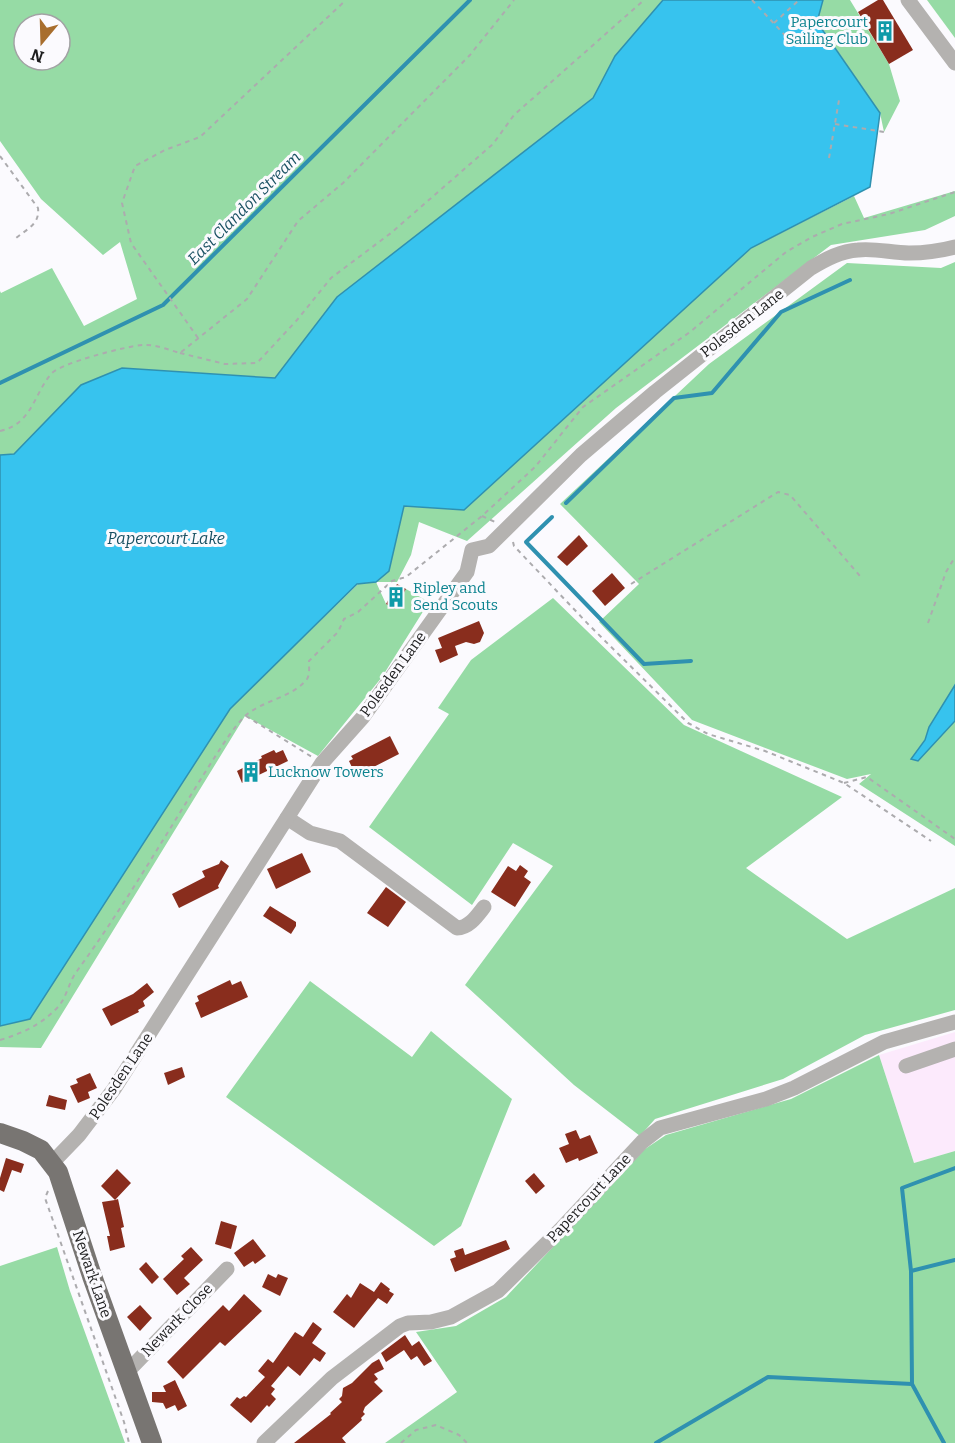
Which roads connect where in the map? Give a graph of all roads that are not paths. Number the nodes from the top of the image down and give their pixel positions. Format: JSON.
{"nodes":[{"id":1,"x":908,"y":0,"type":"edge"},
{"id":2,"x":955,"y":63,"type":"edge"},
{"id":3,"x":955,"y":247,"type":"edge"},
{"id":4,"x":287,"y":818,"type":"junction"},
{"id":5,"x":484,"y":907,"type":"dead end"},
{"id":6,"x":955,"y":1022,"type":"edge"},
{"id":7,"x":955,"y":1049,"type":"edge"},
{"id":8,"x":906,"y":1066,"type":"dead end"},
{"id":9,"x":0,"y":1133,"type":"edge"},
{"id":10,"x":52,"y":1163,"type":"junction"},
{"id":11,"x":227,"y":1269,"type":"dead end"},
{"id":12,"x":127,"y":1372,"type":"junction"},
{"id":13,"x":152,"y":1443,"type":"edge"},
{"id":14,"x":264,"y":1443,"type":"edge"}],
"edges":[{"from":1,"to":2,"type":"street"},
{"from":3,"to":4,"type":"street","name":"Polesden Lane"},
{"from":4,"to":5,"type":"street"},
{"from":4,"to":10,"type":"street","name":"Polesden Lane"},
{"from":6,"to":14,"type":"street","name":"Papercourt Lane"},
{"from":7,"to":8,"type":"street"},
{"from":9,"to":10,"type":"main road","name":"Newark Lane"},
{"from":10,"to":12,"type":"main road","name":"Newark Lane"},
{"from":11,"to":12,"type":"street","name":"Newark Close"},
{"from":12,"to":13,"type":"main road","name":"Newark Lane"}]}
